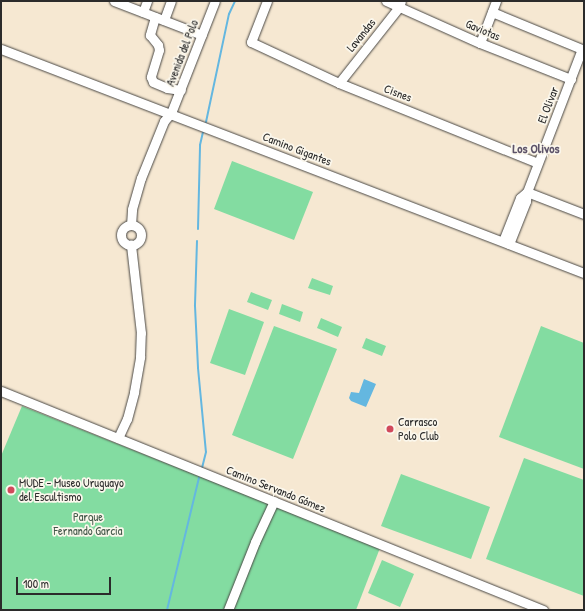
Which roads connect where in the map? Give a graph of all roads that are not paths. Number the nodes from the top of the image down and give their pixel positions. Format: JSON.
{"nodes":[{"id":1,"x":114,"y":1,"type":"edge"},
{"id":2,"x":148,"y":1,"type":"edge"},
{"id":3,"x":171,"y":1,"type":"edge"},
{"id":4,"x":215,"y":1,"type":"edge"},
{"id":5,"x":267,"y":1,"type":"edge"},
{"id":6,"x":386,"y":1,"type":"edge"},
{"id":7,"x":496,"y":1,"type":"edge"},
{"id":8,"x":400,"y":4,"type":"edge"},
{"id":9,"x":143,"y":12,"type":"junction"},
{"id":10,"x":492,"y":12,"type":"junction"},
{"id":11,"x":160,"y":18,"type":"junction"},
{"id":12,"x":202,"y":35,"type":"junction"},
{"id":13,"x":480,"y":43,"type":"junction"},
{"id":14,"x":1,"y":49,"type":"edge"},
{"id":15,"x":583,"y":50,"type":"edge"},
{"id":16,"x":571,"y":79,"type":"junction"},
{"id":17,"x":338,"y":83,"type":"junction"},
{"id":18,"x":181,"y":90,"type":"junction"},
{"id":19,"x":171,"y":113,"type":"junction"},
{"id":20,"x":538,"y":163,"type":"junction"},
{"id":21,"x":526,"y":192,"type":"junction"},
{"id":22,"x":584,"y":214,"type":"edge"},
{"id":23,"x":131,"y":225,"type":"junction"},
{"id":24,"x":506,"y":243,"type":"junction"},
{"id":25,"x":131,"y":245,"type":"junction"},
{"id":26,"x":584,"y":273,"type":"edge"},
{"id":27,"x":1,"y":391,"type":"edge"},
{"id":28,"x":118,"y":438,"type":"junction"},
{"id":29,"x":274,"y":501,"type":"junction"},
{"id":30,"x":228,"y":610,"type":"edge"},
{"id":31,"x":543,"y":610,"type":"edge"}],
"edges":[{"from":1,"to":9,"type":"street"},
{"from":2,"to":9,"type":"street"},
{"from":3,"to":11,"type":"street"},
{"from":4,"to":12,"type":"street","name":"Avenida del Polo"},
{"from":5,"to":17,"type":"street","name":"Cisnes"},
{"from":6,"to":8,"type":"street","name":"Gaviotas"},
{"from":7,"to":10,"type":"street"},
{"from":8,"to":13,"type":"street","name":"Gaviotas"},
{"from":8,"to":17,"type":"street","name":"Lavandas"},
{"from":9,"to":11,"type":"street"},
{"from":10,"to":13,"type":"street"},
{"from":10,"to":15,"type":"street"},
{"from":11,"to":12,"type":"street"},
{"from":11,"to":18,"type":"street"},
{"from":12,"to":18,"type":"street","name":"Avenida del Polo"},
{"from":13,"to":16,"type":"street","name":"Gaviotas"},
{"from":14,"to":19,"type":"street","name":"Camino Gigantes"},
{"from":15,"to":16,"type":"street","name":"El Olivar"},
{"from":16,"to":20,"type":"street","name":"El Olivar"},
{"from":17,"to":20,"type":"street","name":"Cisnes"},
{"from":18,"to":19,"type":"street","name":"Avenida del Polo"},
{"from":19,"to":23,"type":"street","name":"Avenida del Polo"},
{"from":19,"to":24,"type":"street","name":"Camino Gigantes"},
{"from":20,"to":21,"type":"street","name":"El Olivar"},
{"from":21,"to":22,"type":"street"},
{"from":21,"to":24,"type":"street","name":"El Olivar"},
{"from":23,"to":25,"type":"street"},
{"from":23,"to":25,"type":"street"},
{"from":24,"to":26,"type":"street","name":"Camino Gigantes"},
{"from":25,"to":28,"type":"street"},
{"from":27,"to":28,"type":"street","name":"Camino Servando Gómez"},
{"from":28,"to":29,"type":"street","name":"Camino Servando Gómez"},
{"from":29,"to":30,"type":"street"},
{"from":29,"to":31,"type":"street","name":"Camino Servando Gómez"}]}
